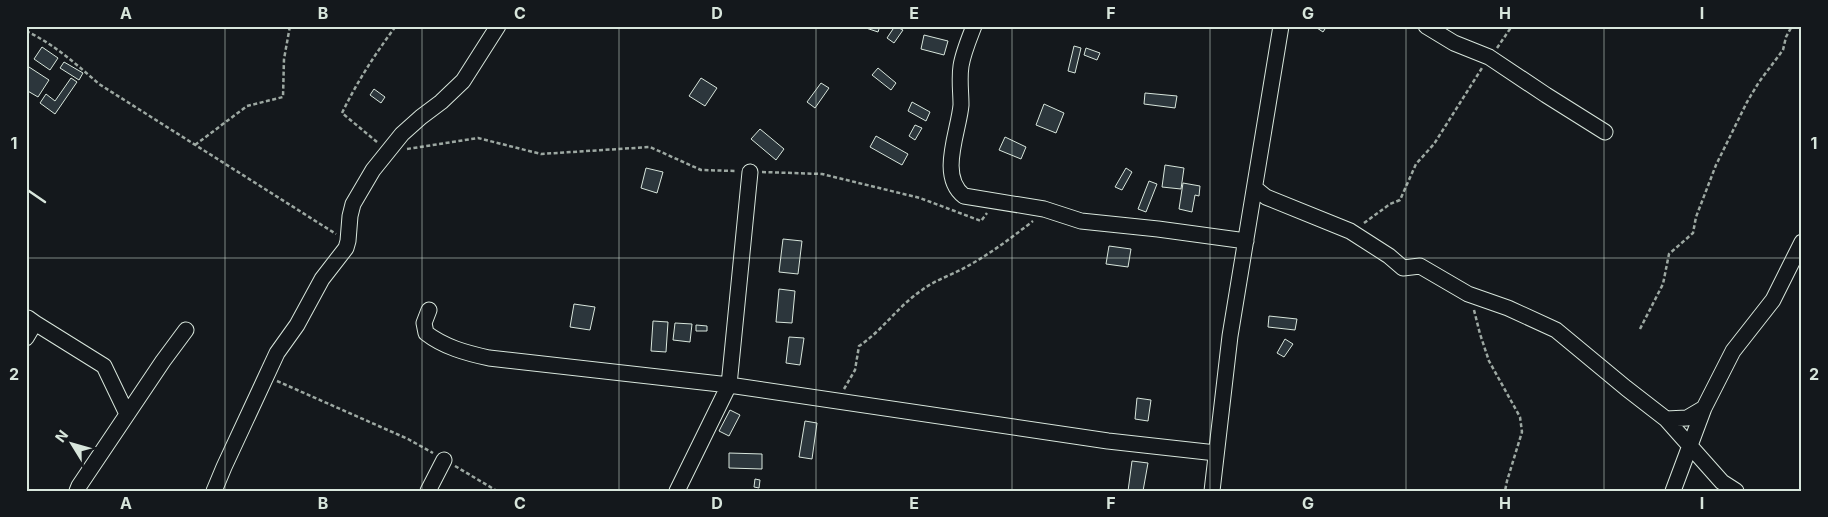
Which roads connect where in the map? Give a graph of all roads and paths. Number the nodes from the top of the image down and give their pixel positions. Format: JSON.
{"nodes":[{"id":1,"x":290,"y":26,"type":"edge"},
{"id":2,"x":396,"y":26,"type":"edge"},
{"id":3,"x":498,"y":26,"type":"edge"},
{"id":4,"x":974,"y":26,"type":"edge"},
{"id":5,"x":1281,"y":26,"type":"edge"},
{"id":6,"x":1426,"y":26,"type":"edge"},
{"id":7,"x":1512,"y":26,"type":"edge"},
{"id":8,"x":1792,"y":26,"type":"edge"},
{"id":9,"x":26,"y":31,"type":"edge"},
{"id":10,"x":1489,"y":57,"type":"junction"},
{"id":11,"x":1605,"y":132,"type":"dead end"},
{"id":12,"x":195,"y":145,"type":"junction"},
{"id":13,"x":388,"y":151,"type":"junction"},
{"id":14,"x":750,"y":172,"type":"junction"},
{"id":15,"x":1255,"y":188,"type":"junction"},
{"id":16,"x":993,"y":202,"type":"junction"},
{"id":17,"x":1044,"y":209,"type":"junction"},
{"id":18,"x":1350,"y":231,"type":"junction"},
{"id":19,"x":348,"y":241,"type":"junction"},
{"id":20,"x":1246,"y":241,"type":"junction"},
{"id":21,"x":1802,"y":242,"type":"edge"},
{"id":22,"x":1468,"y":294,"type":"junction"},
{"id":23,"x":429,"y":310,"type":"dead end"},
{"id":24,"x":30,"y":320,"type":"edge"},
{"id":25,"x":186,"y":330,"type":"dead end"},
{"id":26,"x":1640,"y":330,"type":"dead end"},
{"id":27,"x":26,"y":338,"type":"edge"},
{"id":28,"x":266,"y":377,"type":"junction"},
{"id":29,"x":729,"y":384,"type":"junction"},
{"id":30,"x":833,"y":400,"type":"junction"},
{"id":31,"x":1704,"y":408,"type":"junction"},
{"id":32,"x":127,"y":414,"type":"junction"},
{"id":33,"x":1666,"y":419,"type":"junction"},
{"id":34,"x":1690,"y":447,"type":"junction"},
{"id":35,"x":1216,"y":453,"type":"junction"},
{"id":36,"x":444,"y":460,"type":"junction"},
{"id":37,"x":77,"y":491,"type":"edge"},
{"id":38,"x":214,"y":491,"type":"edge"},
{"id":39,"x":428,"y":491,"type":"edge"},
{"id":40,"x":498,"y":491,"type":"edge"},
{"id":41,"x":677,"y":491,"type":"edge"},
{"id":42,"x":1212,"y":491,"type":"edge"},
{"id":43,"x":1505,"y":491,"type":"edge"},
{"id":44,"x":1673,"y":491,"type":"edge"},
{"id":45,"x":1736,"y":491,"type":"edge"}],
"edges":[{"from":1,"to":12,"type":"path"},
{"from":2,"to":13,"type":"path"},
{"from":3,"to":13,"type":"street"},
{"from":4,"to":16,"type":"street"},
{"from":5,"to":15,"type":"street"},
{"from":6,"to":10,"type":"street"},
{"from":7,"to":10,"type":"path"},
{"from":8,"to":26,"type":"path"},
{"from":9,"to":12,"type":"path"},
{"from":10,"to":11,"type":"street"},
{"from":10,"to":18,"type":"path"},
{"from":12,"to":19,"type":"path"},
{"from":13,"to":14,"type":"path"},
{"from":13,"to":19,"type":"street"},
{"from":14,"to":16,"type":"path"},
{"from":14,"to":29,"type":"street"},
{"from":15,"to":18,"type":"street"},
{"from":15,"to":20,"type":"street"},
{"from":16,"to":17,"type":"street"},
{"from":17,"to":20,"type":"street"},
{"from":17,"to":30,"type":"path"},
{"from":18,"to":22,"type":"street"},
{"from":19,"to":28,"type":"street"},
{"from":20,"to":35,"type":"street"},
{"from":21,"to":31,"type":"street"},
{"from":22,"to":33,"type":"street"},
{"from":22,"to":43,"type":"path"},
{"from":23,"to":29,"type":"street"},
{"from":24,"to":27,"type":"street"},
{"from":24,"to":32,"type":"street"},
{"from":25,"to":32,"type":"street"},
{"from":28,"to":36,"type":"path"},
{"from":28,"to":38,"type":"street"},
{"from":29,"to":30,"type":"street"},
{"from":29,"to":41,"type":"street"},
{"from":30,"to":35,"type":"street"},
{"from":31,"to":33,"type":"street"},
{"from":31,"to":34,"type":"street"},
{"from":32,"to":37,"type":"street"},
{"from":33,"to":34,"type":"street"},
{"from":34,"to":44,"type":"street"},
{"from":34,"to":45,"type":"street"},
{"from":35,"to":42,"type":"street"},
{"from":36,"to":39,"type":"street"},
{"from":36,"to":40,"type":"path"}]}
